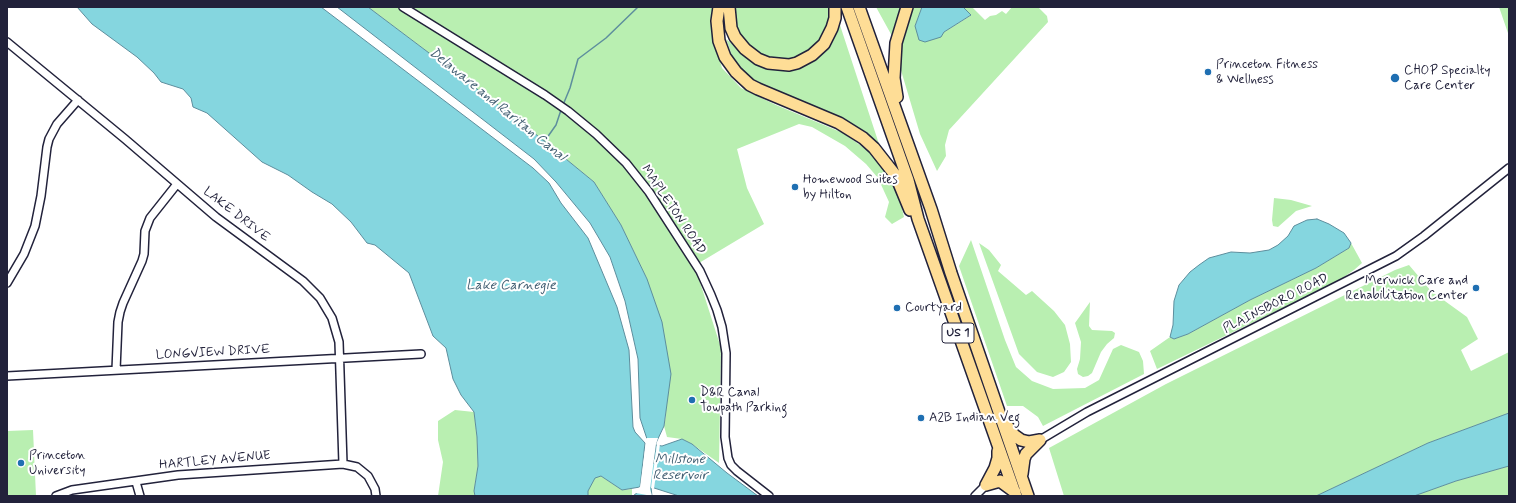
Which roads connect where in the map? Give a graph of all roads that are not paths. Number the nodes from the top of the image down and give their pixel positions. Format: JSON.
{"nodes":[{"id":1,"x":403,"y":7,"type":"edge"},
{"id":2,"x":719,"y":7,"type":"edge"},
{"id":3,"x":729,"y":7,"type":"edge"},
{"id":4,"x":835,"y":7,"type":"edge"},
{"id":5,"x":847,"y":7,"type":"edge"},
{"id":6,"x":859,"y":7,"type":"edge"},
{"id":7,"x":907,"y":7,"type":"edge"},
{"id":8,"x":7,"y":42,"type":"edge"},
{"id":9,"x":78,"y":100,"type":"junction"},
{"id":10,"x":901,"y":121,"type":"junction"},
{"id":11,"x":1509,"y":168,"type":"edge"},
{"id":12,"x":177,"y":184,"type":"junction"},
{"id":13,"x":918,"y":219,"type":"junction"},
{"id":14,"x":7,"y":284,"type":"edge"},
{"id":15,"x":421,"y":354,"type":"dead end"},
{"id":16,"x":340,"y":358,"type":"junction"},
{"id":17,"x":116,"y":370,"type":"junction"},
{"id":18,"x":7,"y":376,"type":"edge"},
{"id":19,"x":1000,"y":417,"type":"junction"},
{"id":20,"x":1040,"y":440,"type":"junction"},
{"id":21,"x":998,"y":446,"type":"junction"},
{"id":22,"x":343,"y":464,"type":"junction"},
{"id":23,"x":1022,"y":477,"type":"junction"},
{"id":24,"x":136,"y":482,"type":"junction"},
{"id":25,"x":986,"y":485,"type":"junction"},
{"id":26,"x":1016,"y":494,"type":"edge"},
{"id":27,"x":56,"y":496,"type":"edge"},
{"id":28,"x":140,"y":496,"type":"edge"},
{"id":29,"x":376,"y":496,"type":"edge"},
{"id":30,"x":769,"y":496,"type":"edge"},
{"id":31,"x":975,"y":496,"type":"edge"},
{"id":32,"x":1028,"y":496,"type":"edge"}],
"edges":[{"from":1,"to":30,"type":"street","name":"MAPLETON ROAD"},
{"from":2,"to":13,"type":"highway"},
{"from":3,"to":4,"type":"highway"},
{"from":5,"to":13,"type":"highway","number":"US 1"},
{"from":6,"to":10,"type":"highway","number":"US 1"},
{"from":7,"to":10,"type":"highway"},
{"from":8,"to":9,"type":"street","name":"LAKE DRIVE"},
{"from":9,"to":12,"type":"street","name":"LAKE DRIVE"},
{"from":9,"to":14,"type":"street"},
{"from":10,"to":19,"type":"highway","number":"US 1"},
{"from":11,"to":20,"type":"street","name":"PLAINSBORO ROAD"},
{"from":12,"to":16,"type":"street","name":"LAKE DRIVE"},
{"from":12,"to":17,"type":"street"},
{"from":13,"to":21,"type":"highway","number":"US 1"},
{"from":15,"to":16,"type":"street","name":"LONGVIEW DRIVE"},
{"from":16,"to":17,"type":"street","name":"LONGVIEW DRIVE"},
{"from":16,"to":22,"type":"street","name":"LAKE DRIVE"},
{"from":17,"to":18,"type":"street","name":"LONGVIEW DRIVE"},
{"from":19,"to":20,"type":"highway"},
{"from":19,"to":23,"type":"highway","number":"US 1"},
{"from":20,"to":23,"type":"highway"},
{"from":21,"to":25,"type":"highway"},
{"from":21,"to":26,"type":"highway","number":"US 1"},
{"from":22,"to":24,"type":"street","name":"HARTLEY AVENUE"},
{"from":22,"to":29,"type":"street","name":"HARTLEY AVENUE"},
{"from":23,"to":32,"type":"highway","number":"US 1"},
{"from":24,"to":27,"type":"street","name":"HARTLEY AVENUE"},
{"from":24,"to":28,"type":"street"},
{"from":25,"to":26,"type":"highway"},
{"from":25,"to":31,"type":"street"}]}
